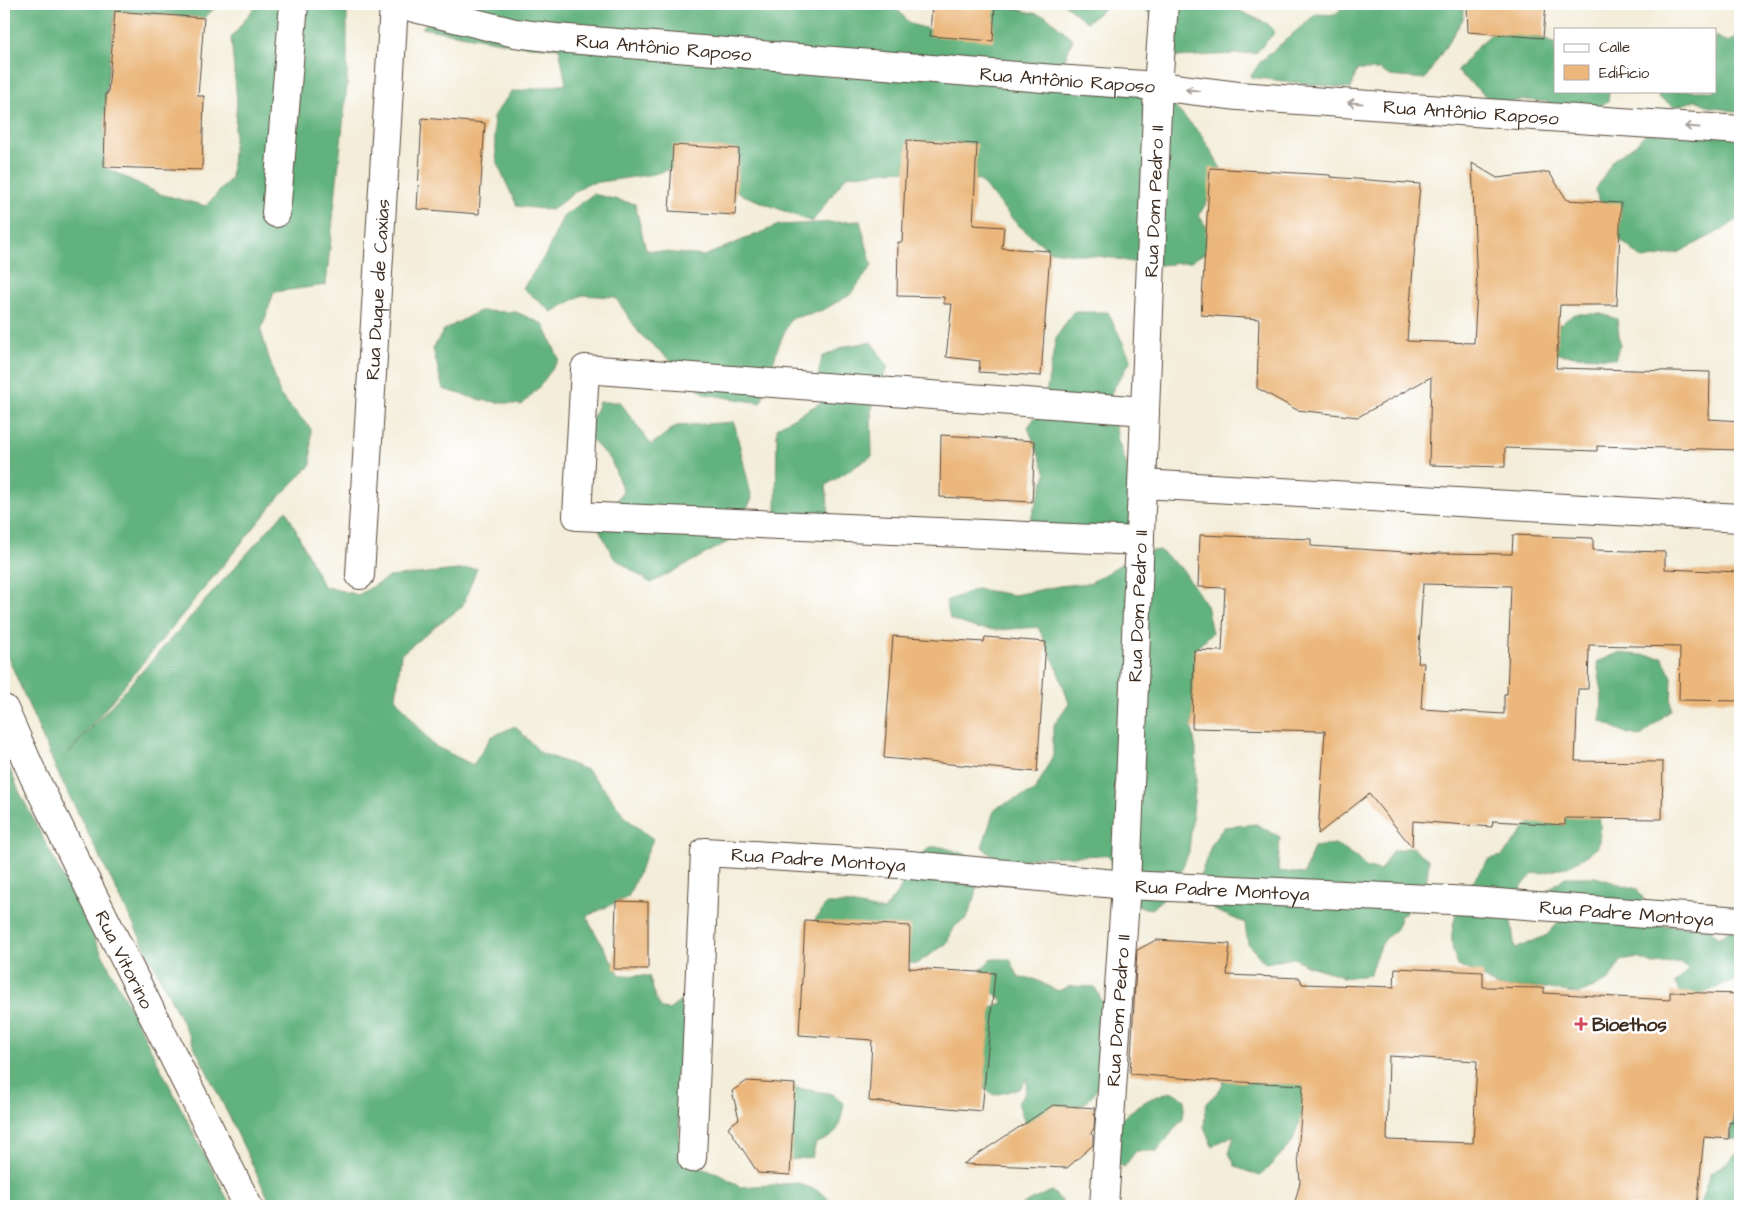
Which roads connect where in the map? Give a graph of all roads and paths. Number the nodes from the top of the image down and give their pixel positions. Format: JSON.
{"nodes":[{"id":1,"x":294,"y":4,"type":"edge"},
{"id":2,"x":396,"y":4,"type":"edge"},
{"id":3,"x":1164,"y":4,"type":"edge"},
{"id":4,"x":1158,"y":86,"type":"junction"},
{"id":5,"x":1740,"y":130,"type":"edge"},
{"id":6,"x":276,"y":213,"type":"dead end"},
{"id":7,"x":1145,"y":411,"type":"junction"},
{"id":8,"x":1142,"y":484,"type":"junction"},
{"id":9,"x":1740,"y":518,"type":"edge"},
{"id":10,"x":1140,"y":541,"type":"junction"},
{"id":11,"x":360,"y":575,"type":"dead end"},
{"id":12,"x":4,"y":709,"type":"edge"},
{"id":13,"x":1126,"y":885,"type":"junction"},
{"id":14,"x":1740,"y":921,"type":"edge"},
{"id":15,"x":692,"y":1158,"type":"dead end"},
{"id":16,"x":248,"y":1206,"type":"edge"},
{"id":17,"x":1104,"y":1206,"type":"edge"}],
"edges":[{"from":1,"to":6,"type":"street"},
{"from":2,"to":4,"type":"street","name":"Rua Antônio Raposo"},
{"from":2,"to":11,"type":"street","name":"Rua Duque de Caxias"},
{"from":3,"to":4,"type":"street","name":"Rua Dom Pedro II"},
{"from":5,"to":4,"type":"street","name":"Rua Antônio Raposo","one_way":true},
{"from":4,"to":7,"type":"street","name":"Rua Dom Pedro II"},
{"from":7,"to":8,"type":"street","name":"Rua Dom Pedro II"},
{"from":7,"to":10,"type":"street"},
{"from":8,"to":9,"type":"street"},
{"from":8,"to":10,"type":"street","name":"Rua Dom Pedro II"},
{"from":10,"to":13,"type":"street","name":"Rua Dom Pedro II"},
{"from":12,"to":16,"type":"street","name":"Rua Vitorino"},
{"from":13,"to":14,"type":"street","name":"Rua Padre Montoya"},
{"from":13,"to":15,"type":"street","name":"Rua Padre Montoya"},
{"from":13,"to":17,"type":"street","name":"Rua Dom Pedro II"}]}
